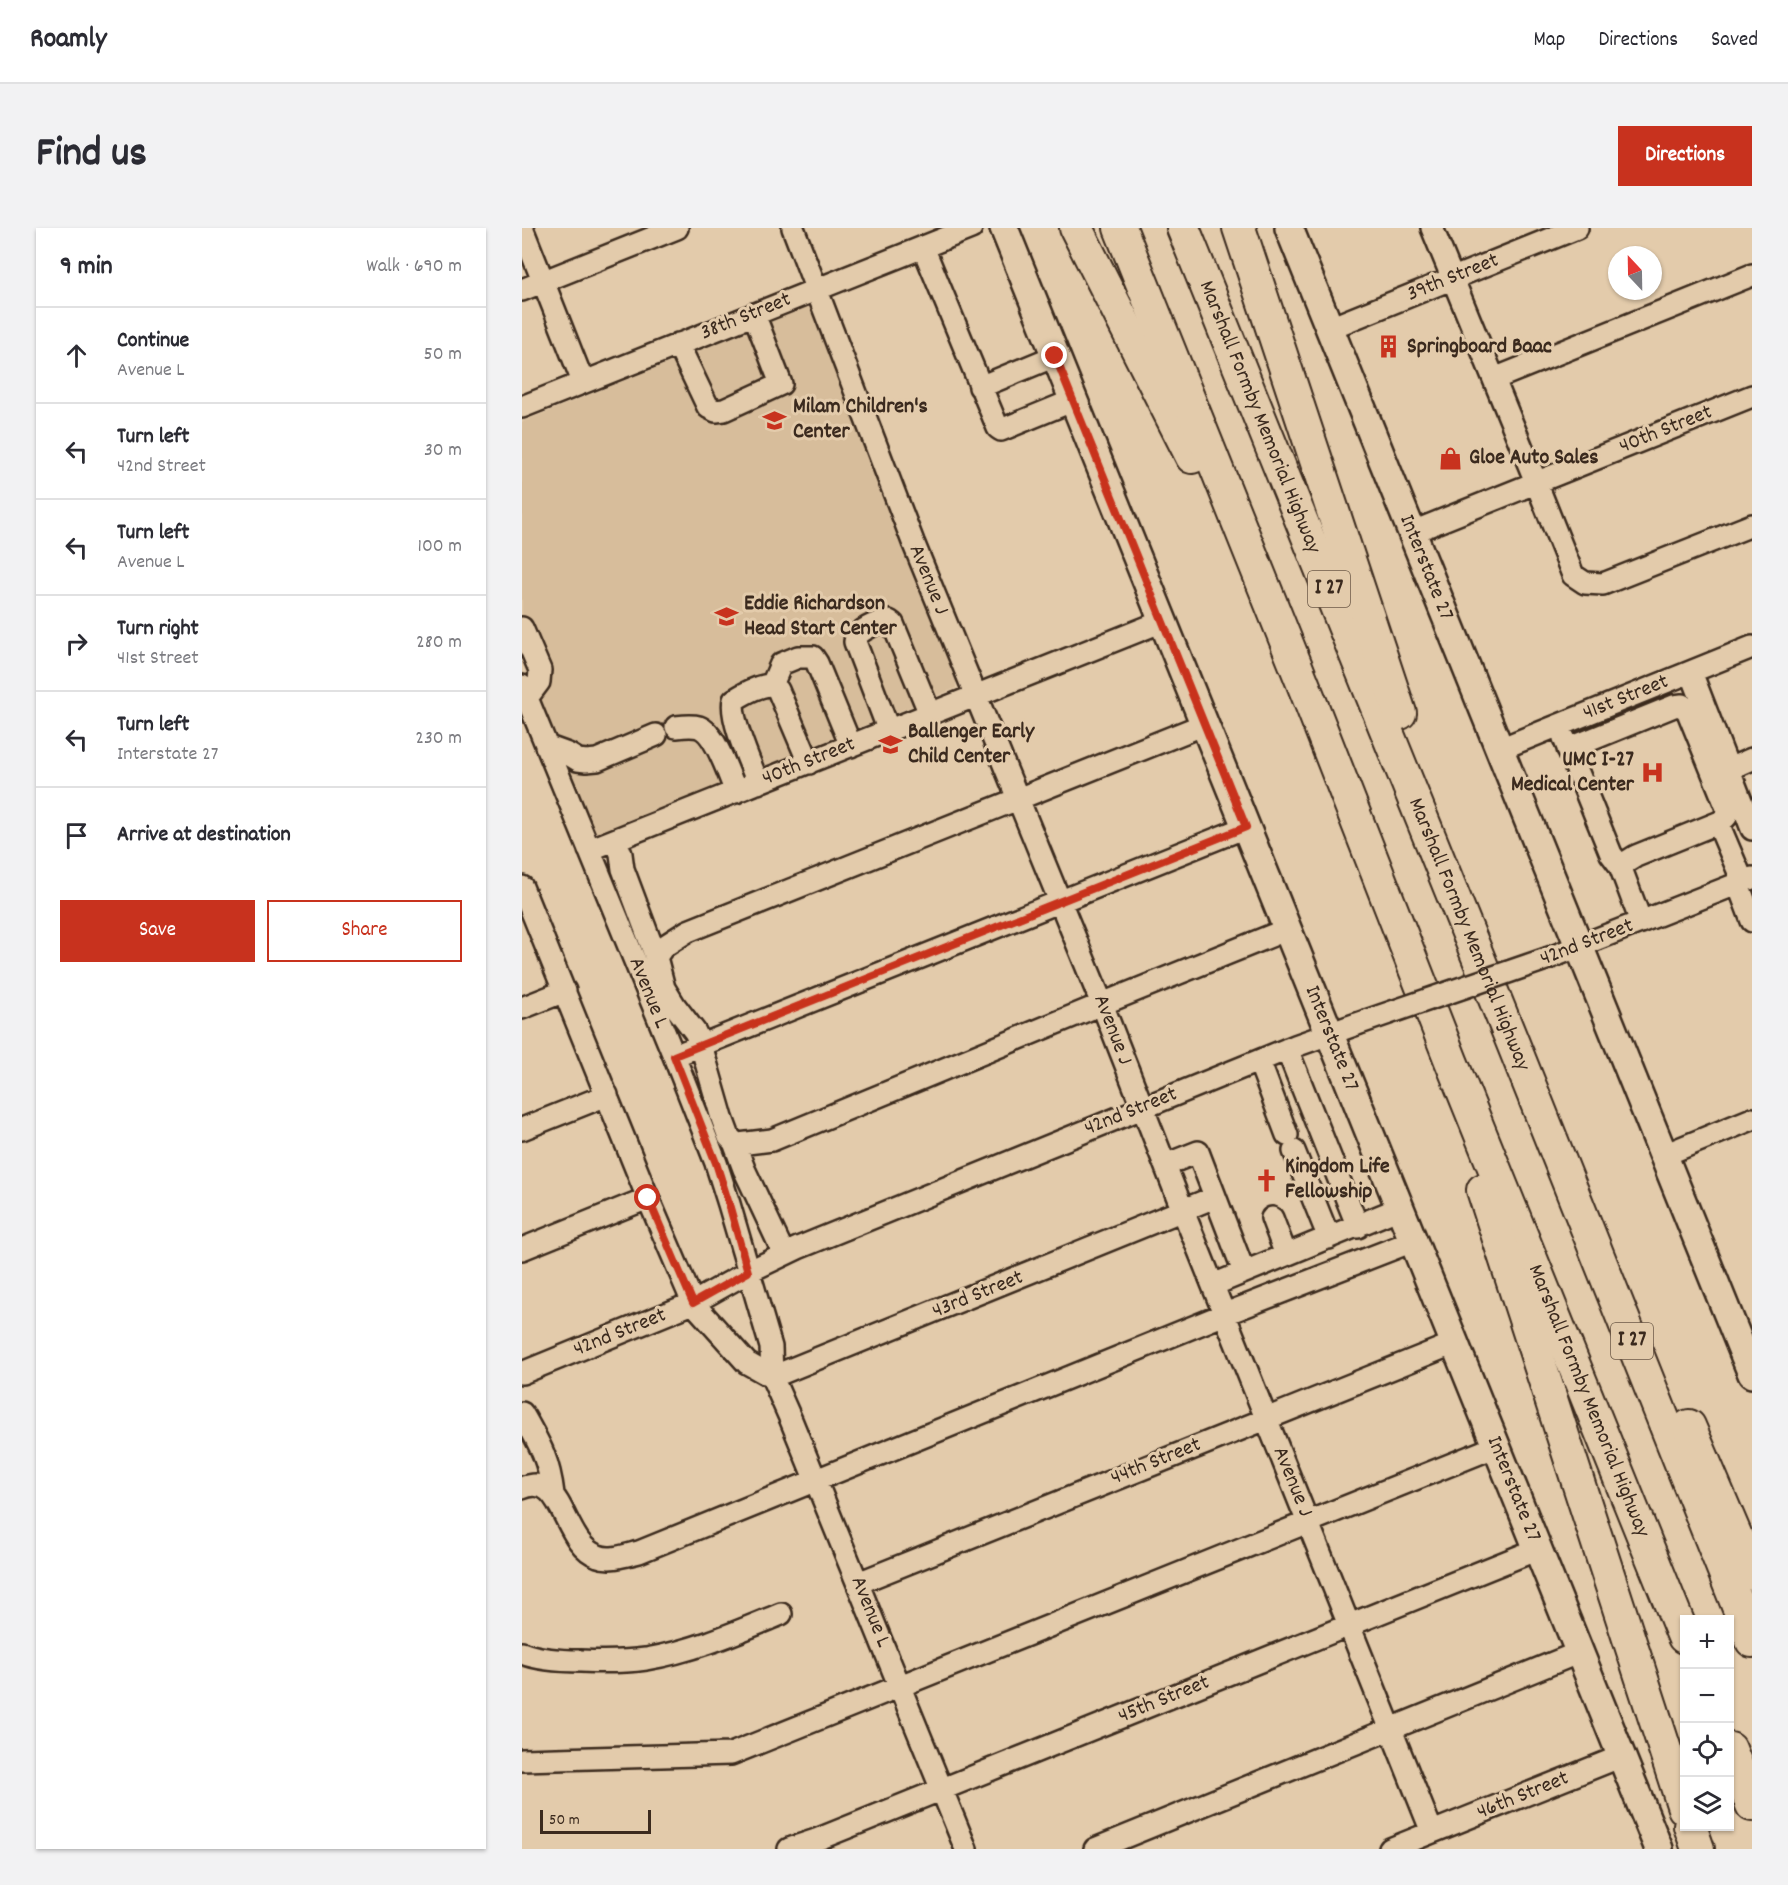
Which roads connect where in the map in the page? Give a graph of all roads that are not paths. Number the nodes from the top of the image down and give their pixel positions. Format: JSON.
{"nodes":[{"id":1,"x":522,"y":228,"type":"edge"},
{"id":2,"x":677,"y":228,"type":"edge"},
{"id":3,"x":793,"y":228,"type":"edge"},
{"id":4,"x":971,"y":228,"type":"edge"},
{"id":5,"x":1004,"y":228,"type":"edge"},
{"id":6,"x":1076,"y":228,"type":"edge"},
{"id":7,"x":1120,"y":228,"type":"edge"},
{"id":8,"x":1183,"y":228,"type":"edge"},
{"id":9,"x":1239,"y":228,"type":"edge"},
{"id":10,"x":1289,"y":228,"type":"edge"},
{"id":11,"x":1432,"y":228,"type":"edge"},
{"id":12,"x":1577,"y":228,"type":"edge"},
{"id":13,"x":923,"y":247,"type":"junction"},
{"id":14,"x":1752,"y":275,"type":"edge"},
{"id":15,"x":1452,"y":279,"type":"junction"},
{"id":16,"x":543,"y":282,"type":"junction"},
{"id":17,"x":817,"y":289,"type":"junction"},
{"id":18,"x":522,"y":291,"type":"edge"},
{"id":19,"x":753,"y":314,"type":"junction"},
{"id":20,"x":1330,"y":328,"type":"junction"},
{"id":21,"x":678,"y":344,"type":"junction"},
{"id":22,"x":1055,"y":356,"type":"junction"},
{"id":23,"x":1494,"y":379,"type":"junction"},
{"id":24,"x":583,"y":382,"type":"junction"},
{"id":25,"x":980,"y":387,"type":"junction"},
{"id":26,"x":1752,"y":396,"type":"edge"},
{"id":27,"x":1074,"y":400,"type":"junction"},
{"id":28,"x":522,"y":407,"type":"edge"},
{"id":29,"x":1536,"y":482,"type":"junction"},
{"id":30,"x":1752,"y":525,"type":"edge"},
{"id":31,"x":1413,"y":532,"type":"junction"},
{"id":32,"x":1163,"y":621,"type":"junction"},
{"id":33,"x":522,"y":628,"type":"edge"},
{"id":34,"x":1752,"y":648,"type":"edge"},
{"id":35,"x":1691,"y":672,"type":"junction"},
{"id":36,"x":1665,"y":682,"type":"junction"},
{"id":37,"x":772,"y":685,"type":"junction"},
{"id":38,"x":525,"y":692,"type":"edge"},
{"id":39,"x":975,"y":696,"type":"junction"},
{"id":40,"x":1310,"y":701,"type":"junction"},
{"id":41,"x":1674,"y":706,"type":"junction"},
{"id":42,"x":930,"y":714,"type":"junction"},
{"id":43,"x":1205,"y":724,"type":"junction"},
{"id":44,"x":1559,"y":725,"type":"junction"},
{"id":45,"x":676,"y":727,"type":"dead end"},
{"id":46,"x":889,"y":731,"type":"junction"},
{"id":47,"x":656,"y":735,"type":"dead end"},
{"id":48,"x":546,"y":746,"type":"junction"},
{"id":49,"x":851,"y":746,"type":"junction"},
{"id":50,"x":1500,"y":748,"type":"junction"},
{"id":51,"x":1568,"y":749,"type":"junction"},
{"id":52,"x":1752,"y":759,"type":"edge"},
{"id":53,"x":809,"y":763,"type":"junction"},
{"id":54,"x":1729,"y":769,"type":"junction"},
{"id":55,"x":758,"y":783,"type":"junction"},
{"id":56,"x":736,"y":792,"type":"junction"},
{"id":57,"x":1017,"y":798,"type":"junction"},
{"id":58,"x":1718,"y":823,"type":"junction"},
{"id":59,"x":1246,"y":827,"type":"junction"},
{"id":60,"x":1752,"y":829,"type":"edge"},
{"id":61,"x":616,"y":840,"type":"junction"},
{"id":62,"x":589,"y":850,"type":"junction"},
{"id":63,"x":1620,"y":866,"type":"junction"},
{"id":64,"x":1744,"y":881,"type":"edge"},
{"id":65,"x":522,"y":888,"type":"edge"},
{"id":66,"x":1059,"y":902,"type":"junction"},
{"id":67,"x":1752,"y":921,"type":"edge"},
{"id":68,"x":1641,"y":922,"type":"junction"},
{"id":69,"x":1288,"y":929,"type":"junction"},
{"id":70,"x":1580,"y":946,"type":"junction"},
{"id":71,"x":1476,"y":951,"type":"junction"},
{"id":72,"x":656,"y":957,"type":"junction"},
{"id":73,"x":565,"y":991,"type":"junction"},
{"id":74,"x":1102,"y":1004,"type":"junction"},
{"id":75,"x":522,"y":1008,"type":"edge"},
{"id":76,"x":1330,"y":1034,"type":"junction"},
{"id":77,"x":1512,"y":1041,"type":"junction"},
{"id":78,"x":701,"y":1046,"type":"junction"},
{"id":79,"x":1287,"y":1049,"type":"junction"},
{"id":80,"x":674,"y":1056,"type":"junction"},
{"id":81,"x":1259,"y":1061,"type":"junction"},
{"id":82,"x":1451,"y":1061,"type":"junction"},
{"id":83,"x":607,"y":1095,"type":"junction"},
{"id":84,"x":1142,"y":1108,"type":"junction"},
{"id":85,"x":1752,"y":1119,"type":"edge"},
{"id":86,"x":522,"y":1129,"type":"edge"},
{"id":87,"x":734,"y":1142,"type":"junction"},
{"id":88,"x":1664,"y":1155,"type":"junction"},
{"id":89,"x":1165,"y":1165,"type":"junction"},
{"id":90,"x":1215,"y":1197,"type":"junction"},
{"id":91,"x":648,"y":1198,"type":"junction"},
{"id":92,"x":1400,"y":1208,"type":"junction"},
{"id":93,"x":1183,"y":1211,"type":"junction"},
{"id":94,"x":1272,"y":1218,"type":"dead end"},
{"id":95,"x":1358,"y":1227,"type":"junction"},
{"id":96,"x":1329,"y":1238,"type":"junction"},
{"id":97,"x":1413,"y":1240,"type":"junction"},
{"id":98,"x":522,"y":1249,"type":"edge"},
{"id":99,"x":784,"y":1254,"type":"junction"},
{"id":100,"x":1286,"y":1255,"type":"junction"},
{"id":101,"x":748,"y":1272,"type":"junction"},
{"id":102,"x":1244,"y":1272,"type":"junction"},
{"id":103,"x":1213,"y":1285,"type":"junction"},
{"id":104,"x":693,"y":1303,"type":"junction"},
{"id":105,"x":1225,"y":1314,"type":"junction"},
{"id":106,"x":1455,"y":1343,"type":"junction"},
{"id":107,"x":1750,"y":1365,"type":"edge"},
{"id":108,"x":522,"y":1373,"type":"edge"},
{"id":109,"x":772,"y":1377,"type":"junction"},
{"id":110,"x":522,"y":1413,"type":"edge"},
{"id":111,"x":1267,"y":1418,"type":"junction"},
{"id":112,"x":1497,"y":1446,"type":"junction"},
{"id":113,"x":816,"y":1481,"type":"junction"},
{"id":114,"x":522,"y":1488,"type":"edge"},
{"id":115,"x":553,"y":1494,"type":"junction"},
{"id":116,"x":1309,"y":1521,"type":"junction"},
{"id":117,"x":1538,"y":1549,"type":"junction"},
{"id":118,"x":1752,"y":1575,"type":"edge"},
{"id":119,"x":858,"y":1583,"type":"junction"},
{"id":120,"x":782,"y":1614,"type":"dead end"},
{"id":121,"x":1349,"y":1626,"type":"junction"},
{"id":122,"x":1680,"y":1627,"type":"edge"},
{"id":123,"x":1752,"y":1641,"type":"edge"},
{"id":124,"x":1580,"y":1652,"type":"junction"},
{"id":125,"x":522,"y":1653,"type":"edge"},
{"id":126,"x":901,"y":1687,"type":"junction"},
{"id":127,"x":1391,"y":1729,"type":"junction"},
{"id":128,"x":1622,"y":1756,"type":"junction"},
{"id":129,"x":1734,"y":1759,"type":"edge"},
{"id":130,"x":522,"y":1760,"type":"edge"},
{"id":131,"x":942,"y":1790,"type":"junction"},
{"id":132,"x":1680,"y":1797,"type":"edge"},
{"id":133,"x":1752,"y":1805,"type":"edge"},
{"id":134,"x":1691,"y":1831,"type":"edge"},
{"id":135,"x":1432,"y":1832,"type":"junction"},
{"id":136,"x":789,"y":1849,"type":"edge"},
{"id":137,"x":966,"y":1849,"type":"edge"},
{"id":138,"x":1095,"y":1849,"type":"edge"},
{"id":139,"x":1390,"y":1849,"type":"edge"},
{"id":140,"x":1659,"y":1849,"type":"edge"},
{"id":141,"x":1698,"y":1849,"type":"edge"}],
"edges":[{"from":1,"to":16,"type":"street"},
{"from":2,"to":16,"type":"street"},
{"from":3,"to":17,"type":"street","name":"Avenue J"},
{"from":4,"to":13,"type":"street","name":"38th Street"},
{"from":5,"to":22,"type":"main road","name":"Interstate 27"},
{"from":6,"to":40,"type":"highway"},
{"from":7,"to":40,"type":"highway","name":"Marshall Formby Memorial Highway","number":"I 27"},
{"from":8,"to":71,"type":"highway","name":"Marshall Formby Memorial Highway","number":"I 27"},
{"from":9,"to":71,"type":"highway"},
{"from":10,"to":20,"type":"main road","name":"Interstate 27"},
{"from":11,"to":15,"type":"street"},
{"from":12,"to":15,"type":"street","name":"39th Street"},
{"from":13,"to":17,"type":"street","name":"38th Street"},
{"from":13,"to":25,"type":"street"},
{"from":14,"to":23,"type":"street"},
{"from":15,"to":20,"type":"street","name":"39th Street"},
{"from":15,"to":23,"type":"street"},
{"from":16,"to":18,"type":"street"},
{"from":16,"to":24,"type":"street"},
{"from":17,"to":19,"type":"street","name":"38th Street"},
{"from":17,"to":39,"type":"street","name":"Avenue J"},
{"from":19,"to":21,"type":"street","name":"38th Street"},
{"from":19,"to":21,"type":"street"},
{"from":20,"to":31,"type":"main road","name":"Interstate 27"},
{"from":21,"to":24,"type":"street","name":"38th Street"},
{"from":22,"to":25,"type":"street"},
{"from":22,"to":27,"type":"main road","name":"Interstate 27"},
{"from":23,"to":29,"type":"street"},
{"from":24,"to":28,"type":"street","name":"38th Street"},
{"from":25,"to":27,"type":"street"},
{"from":26,"to":29,"type":"street","name":"40th Street"},
{"from":27,"to":32,"type":"main road","name":"Interstate 27"},
{"from":29,"to":30,"type":"street"},
{"from":29,"to":31,"type":"street","name":"40th Street"},
{"from":31,"to":50,"type":"main road","name":"Interstate 27"},
{"from":32,"to":39,"type":"street","name":"40th Street"},
{"from":32,"to":43,"type":"main road","name":"Interstate 27"},
{"from":33,"to":38,"type":"street"},
{"from":34,"to":35,"type":"street","name":"41st Street"},
{"from":35,"to":36,"type":"street","name":"41st Street"},
{"from":35,"to":54,"type":"street"},
{"from":36,"to":41,"type":"street"},
{"from":36,"to":44,"type":"street","name":"41st Street"},
{"from":37,"to":49,"type":"street"},
{"from":37,"to":53,"type":"street"},
{"from":37,"to":55,"type":"street"},
{"from":38,"to":48,"type":"street","name":"Avenue L"},
{"from":39,"to":42,"type":"street","name":"40th Street"},
{"from":39,"to":57,"type":"street","name":"Avenue J"},
{"from":40,"to":82,"type":"highway","name":"Marshall Formby Memorial Highway","number":"I 27"},
{"from":41,"to":51,"type":"street"},
{"from":41,"to":58,"type":"street"},
{"from":42,"to":46,"type":"street","name":"40th Street"},
{"from":42,"to":46,"type":"street"},
{"from":43,"to":57,"type":"street"},
{"from":43,"to":59,"type":"main road","name":"Interstate 27"},
{"from":44,"to":50,"type":"street","name":"41st Street"},
{"from":44,"to":51,"type":"street"},
{"from":45,"to":56,"type":"street"},
{"from":46,"to":49,"type":"street","name":"40th Street"},
{"from":47,"to":48,"type":"street"},
{"from":48,"to":62,"type":"street","name":"Avenue L"},
{"from":49,"to":53,"type":"street","name":"40th Street"},
{"from":50,"to":70,"type":"main road","name":"Interstate 27"},
{"from":51,"to":63,"type":"street"},
{"from":52,"to":54,"type":"street"},
{"from":53,"to":55,"type":"street","name":"40th Street"},
{"from":54,"to":60,"type":"street"},
{"from":55,"to":56,"type":"street","name":"40th Street"},
{"from":56,"to":61,"type":"street","name":"40th Street"},
{"from":57,"to":66,"type":"street","name":"Avenue J"},
{"from":57,"to":72,"type":"street"},
{"from":58,"to":63,"type":"street"},
{"from":58,"to":64,"type":"street"},
{"from":59,"to":66,"type":"street"},
{"from":59,"to":69,"type":"main road","name":"Interstate 27"},
{"from":61,"to":62,"type":"street","name":"40th Street"},
{"from":61,"to":72,"type":"street"},
{"from":62,"to":80,"type":"street","name":"Avenue L"},
{"from":63,"to":68,"type":"street"},
{"from":64,"to":67,"type":"street"},
{"from":64,"to":68,"type":"street","name":"42nd Street"},
{"from":65,"to":73,"type":"street"},
{"from":66,"to":74,"type":"street","name":"Avenue J"},
{"from":66,"to":78,"type":"street"},
{"from":68,"to":70,"type":"street","name":"42nd Street"},
{"from":69,"to":74,"type":"street"},
{"from":69,"to":76,"type":"main road","name":"Interstate 27"},
{"from":70,"to":76,"type":"street","name":"42nd Street","bridge":true},
{"from":70,"to":88,"type":"main road","name":"Interstate 27"},
{"from":71,"to":77,"type":"highway","name":"Marshall Formby Memorial Highway","number":"I 27"},
{"from":72,"to":78,"type":"street"},
{"from":73,"to":75,"type":"street"},
{"from":73,"to":83,"type":"street"},
{"from":74,"to":84,"type":"street","name":"Avenue J"},
{"from":74,"to":87,"type":"street"},
{"from":76,"to":79,"type":"street","name":"42nd Street"},
{"from":76,"to":92,"type":"main road","name":"Interstate 27"},
{"from":77,"to":118,"type":"highway"},
{"from":77,"to":123,"type":"highway","name":"Marshall Formby Memorial Highway","number":"I 27"},
{"from":78,"to":80,"type":"street"},
{"from":78,"to":87,"type":"street"},
{"from":79,"to":81,"type":"street","name":"42nd Street"},
{"from":79,"to":95,"type":"street"},
{"from":80,"to":101,"type":"street","name":"Avenue L"},
{"from":81,"to":84,"type":"street","name":"42nd Street"},
{"from":81,"to":96,"type":"street"},
{"from":82,"to":122,"type":"highway","name":"Marshall Formby Memorial Highway","number":"I 27"},
{"from":82,"to":132,"type":"highway"},
{"from":83,"to":86,"type":"street"},
{"from":83,"to":91,"type":"street"},
{"from":84,"to":89,"type":"street","name":"Avenue J"},
{"from":84,"to":99,"type":"street","name":"42nd Street"},
{"from":85,"to":88,"type":"street"},
{"from":87,"to":99,"type":"street"},
{"from":88,"to":107,"type":"main road","name":"Interstate 27"},
{"from":89,"to":90,"type":"street"},
{"from":89,"to":93,"type":"street","name":"Avenue J"},
{"from":90,"to":93,"type":"street","name":"43rd Street"},
{"from":90,"to":102,"type":"street"},
{"from":91,"to":98,"type":"street"},
{"from":91,"to":104,"type":"street"},
{"from":92,"to":95,"type":"street"},
{"from":92,"to":97,"type":"main road","name":"Interstate 27"},
{"from":93,"to":103,"type":"street","name":"Avenue J"},
{"from":93,"to":109,"type":"street","name":"43rd Street"},
{"from":94,"to":100,"type":"street"},
{"from":95,"to":96,"type":"street"},
{"from":96,"to":100,"type":"street"},
{"from":97,"to":105,"type":"street"},
{"from":97,"to":106,"type":"main road","name":"Interstate 27"},
{"from":99,"to":101,"type":"street","name":"42nd Street"},
{"from":100,"to":102,"type":"street"},
{"from":101,"to":104,"type":"street","name":"42nd Street"},
{"from":101,"to":109,"type":"street","name":"Avenue L"},
{"from":102,"to":103,"type":"street"},
{"from":103,"to":105,"type":"street","name":"Avenue J"},
{"from":104,"to":108,"type":"street","name":"42nd Street"},
{"from":104,"to":109,"type":"street"},
{"from":105,"to":111,"type":"street","name":"Avenue J"},
{"from":105,"to":113,"type":"street"},
{"from":106,"to":111,"type":"street","name":"44th Street"},
{"from":106,"to":112,"type":"main road","name":"Interstate 27"},
{"from":109,"to":113,"type":"street","name":"Avenue L"},
{"from":110,"to":115,"type":"street"},
{"from":111,"to":116,"type":"street","name":"Avenue J"},
{"from":111,"to":119,"type":"street","name":"44th Street"},
{"from":112,"to":116,"type":"street"},
{"from":112,"to":117,"type":"main road","name":"Interstate 27"},
{"from":113,"to":115,"type":"street"},
{"from":113,"to":119,"type":"street","name":"Avenue L"},
{"from":114,"to":115,"type":"street"},
{"from":116,"to":121,"type":"street","name":"Avenue J"},
{"from":116,"to":126,"type":"street"},
{"from":117,"to":121,"type":"street","name":"45th Street"},
{"from":117,"to":124,"type":"main road","name":"Interstate 27"},
{"from":119,"to":126,"type":"street","name":"Avenue L"},
{"from":120,"to":125,"type":"street"},
{"from":121,"to":127,"type":"street","name":"Avenue J"},
{"from":121,"to":131,"type":"street","name":"45th Street"},
{"from":124,"to":127,"type":"street"},
{"from":124,"to":128,"type":"main road","name":"Interstate 27"},
{"from":126,"to":130,"type":"street"},
{"from":126,"to":131,"type":"street","name":"Avenue L"},
{"from":127,"to":135,"type":"street","name":"Avenue J"},
{"from":127,"to":138,"type":"street"},
{"from":128,"to":135,"type":"street","name":"46th Street"},
{"from":128,"to":140,"type":"main road","name":"Interstate 27"},
{"from":129,"to":133,"type":"highway"},
{"from":131,"to":136,"type":"street","name":"45th Street"},
{"from":131,"to":137,"type":"street","name":"Avenue L"},
{"from":134,"to":141,"type":"highway"},
{"from":135,"to":139,"type":"street","name":"46th Street"}]}
